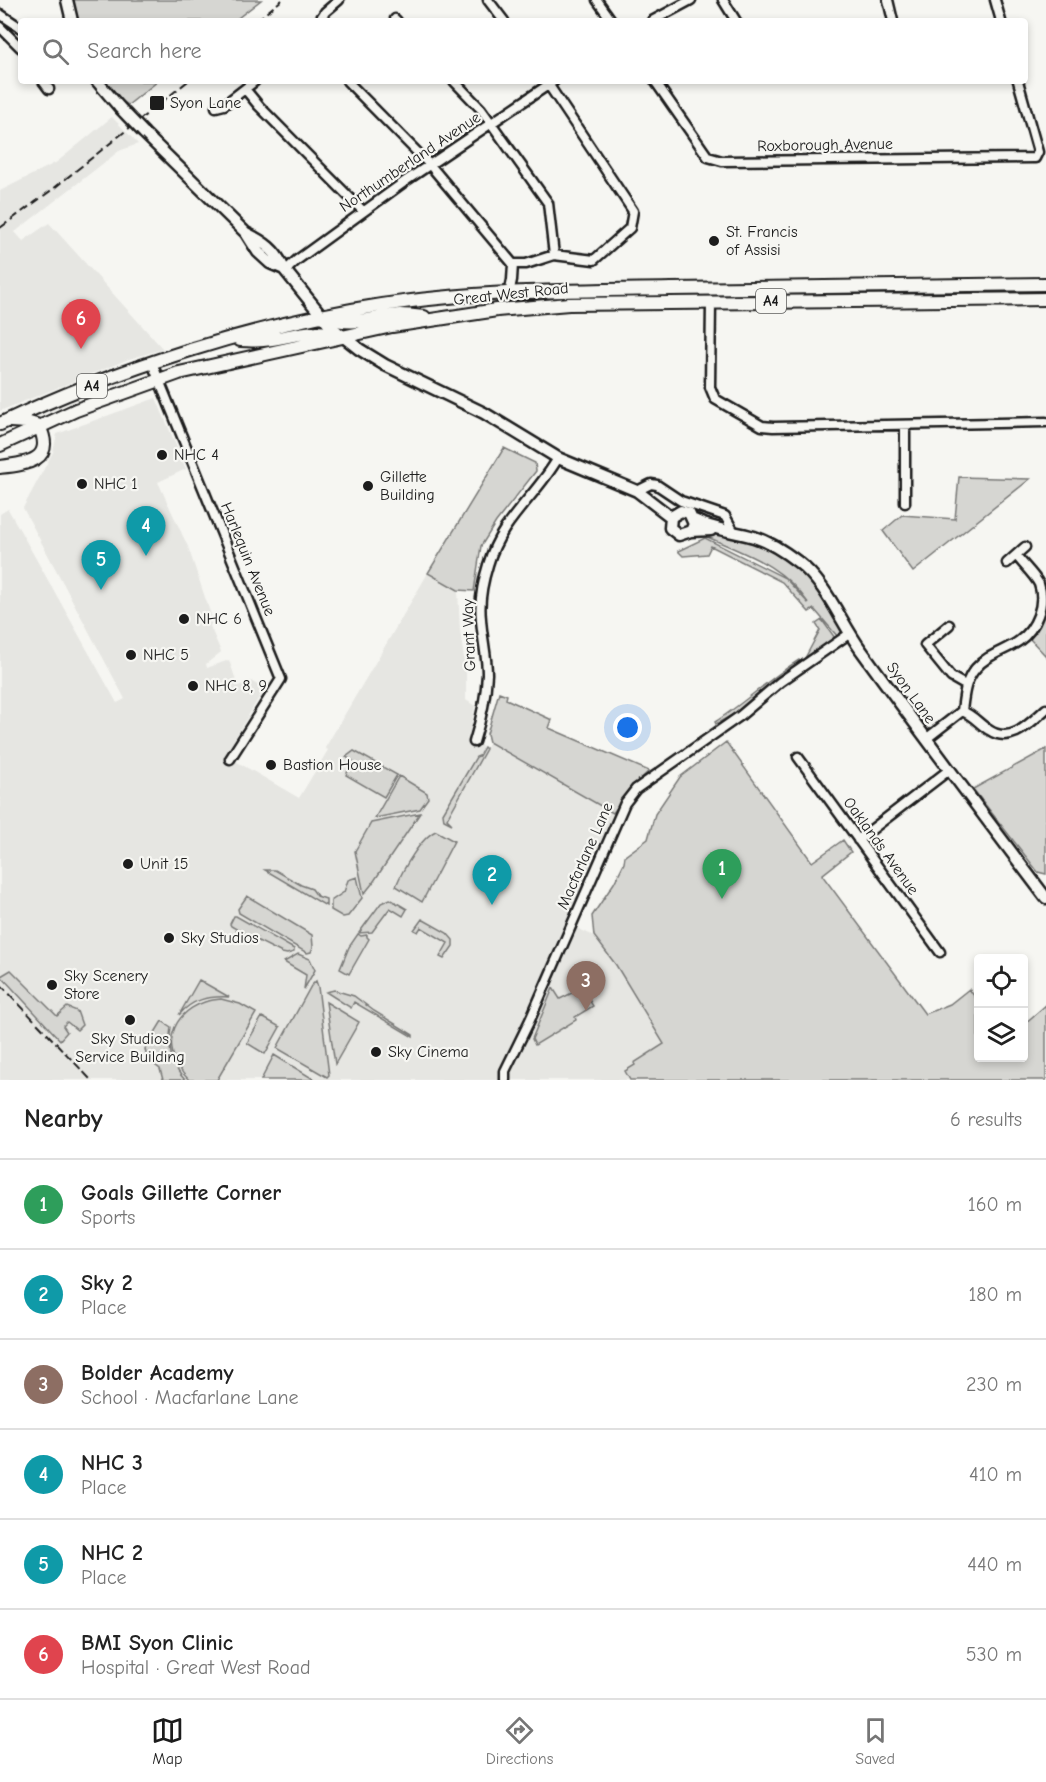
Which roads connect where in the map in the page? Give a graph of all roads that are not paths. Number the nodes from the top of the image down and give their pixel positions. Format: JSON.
{"nodes":[{"id":1,"x":68,"y":0,"type":"edge"},
{"id":2,"x":339,"y":0,"type":"edge"},
{"id":3,"x":488,"y":0,"type":"edge"},
{"id":4,"x":597,"y":0,"type":"edge"},
{"id":5,"x":691,"y":0,"type":"edge"},
{"id":6,"x":723,"y":0,"type":"edge"},
{"id":7,"x":888,"y":0,"type":"edge"},
{"id":8,"x":995,"y":0,"type":"edge"},
{"id":9,"x":0,"y":14,"type":"edge"},
{"id":10,"x":71,"y":18,"type":"edge"},
{"id":11,"x":321,"y":18,"type":"edge"},
{"id":12,"x":502,"y":18,"type":"edge"},
{"id":13,"x":610,"y":18,"type":"edge"},
{"id":14,"x":658,"y":18,"type":"edge"},
{"id":15,"x":734,"y":18,"type":"edge"},
{"id":16,"x":892,"y":18,"type":"edge"},
{"id":17,"x":1000,"y":18,"type":"edge"},
{"id":18,"x":18,"y":26,"type":"edge"},
{"id":19,"x":0,"y":27,"type":"edge"},
{"id":20,"x":18,"y":45,"type":"edge"},
{"id":21,"x":45,"y":84,"type":"edge"},
{"id":22,"x":100,"y":84,"type":"edge"},
{"id":23,"x":251,"y":84,"type":"edge"},
{"id":24,"x":350,"y":84,"type":"edge"},
{"id":25,"x":457,"y":84,"type":"edge"},
{"id":26,"x":547,"y":84,"type":"edge"},
{"id":27,"x":551,"y":84,"type":"edge"},
{"id":28,"x":657,"y":84,"type":"edge"},
{"id":29,"x":1019,"y":84,"type":"edge"},
{"id":30,"x":49,"y":89,"type":"dead end"},
{"id":31,"x":245,"y":89,"type":"junction"},
{"id":32,"x":216,"y":107,"type":"dead end"},
{"id":33,"x":492,"y":124,"type":"junction"},
{"id":34,"x":430,"y":165,"type":"junction"},
{"id":35,"x":363,"y":211,"type":"junction"},
{"id":36,"x":554,"y":255,"type":"junction"},
{"id":37,"x":513,"y":264,"type":"junction"},
{"id":38,"x":284,"y":270,"type":"junction"},
{"id":39,"x":1046,"y":285,"type":"edge"},
{"id":40,"x":508,"y":294,"type":"junction"},
{"id":41,"x":1046,"y":299,"type":"edge"},
{"id":42,"x":711,"y":302,"type":"junction"},
{"id":43,"x":321,"y":315,"type":"junction"},
{"id":44,"x":443,"y":318,"type":"junction"},
{"id":45,"x":342,"y":336,"type":"junction"},
{"id":46,"x":224,"y":340,"type":"junction"},
{"id":47,"x":152,"y":363,"type":"junction"},
{"id":48,"x":158,"y":380,"type":"junction"},
{"id":49,"x":1046,"y":422,"type":"edge"},
{"id":50,"x":2,"y":423,"type":"edge"},
{"id":51,"x":905,"y":425,"type":"junction"},
{"id":52,"x":39,"y":426,"type":"junction"},
{"id":53,"x":0,"y":445,"type":"edge"},
{"id":54,"x":558,"y":458,"type":"junction"},
{"id":55,"x":0,"y":467,"type":"edge"},
{"id":56,"x":637,"y":491,"type":"junction"},
{"id":57,"x":906,"y":503,"type":"dead end"},
{"id":58,"x":671,"y":517,"type":"junction"},
{"id":59,"x":694,"y":520,"type":"junction"},
{"id":60,"x":717,"y":530,"type":"junction"},
{"id":61,"x":691,"y":531,"type":"junction"},
{"id":62,"x":734,"y":532,"type":"junction"},
{"id":63,"x":1025,"y":547,"type":"dead end"},
{"id":64,"x":1016,"y":555,"type":"junction"},
{"id":65,"x":1006,"y":563,"type":"dead end"},
{"id":66,"x":949,"y":625,"type":"dead end"},
{"id":67,"x":849,"y":634,"type":"junction"},
{"id":68,"x":965,"y":685,"type":"junction"},
{"id":69,"x":962,"y":711,"type":"junction"},
{"id":70,"x":1044,"y":715,"type":"edge"},
{"id":71,"x":926,"y":739,"type":"junction"},
{"id":72,"x":471,"y":741,"type":"dead end"},
{"id":73,"x":798,"y":757,"type":"dead end"},
{"id":74,"x":230,"y":759,"type":"dead end"},
{"id":75,"x":949,"y":770,"type":"junction"},
{"id":76,"x":858,"y":840,"type":"junction"},
{"id":77,"x":1046,"y":898,"type":"edge"},
{"id":78,"x":940,"y":952,"type":"dead end"},
{"id":79,"x":505,"y":1080,"type":"edge"}],
"edges":[{"from":1,"to":10,"type":"main road"},
{"from":2,"to":11,"type":"street"},
{"from":3,"to":12,"type":"street"},
{"from":4,"to":13,"type":"street"},
{"from":5,"to":14,"type":"street"},
{"from":6,"to":15,"type":"street"},
{"from":7,"to":16,"type":"street"},
{"from":8,"to":17,"type":"street"},
{"from":9,"to":18,"type":"street"},
{"from":19,"to":20,"type":"street"},
{"from":21,"to":30,"type":"street"},
{"from":22,"to":38,"type":"main road","name":"Syon Lane","bridge":true},
{"from":23,"to":31,"type":"street"},
{"from":24,"to":34,"type":"street"},
{"from":25,"to":33,"type":"street"},
{"from":26,"to":33,"type":"street","name":"Northumberland Avenue"},
{"from":27,"to":36,"type":"street"},
{"from":28,"to":29,"type":"street","name":"Roxborough Avenue"},
{"from":31,"to":32,"type":"street"},
{"from":31,"to":35,"type":"street"},
{"from":33,"to":34,"type":"street","name":"Northumberland Avenue"},
{"from":33,"to":36,"type":"street"},
{"from":34,"to":35,"type":"street","name":"Northumberland Avenue"},
{"from":34,"to":37,"type":"street"},
{"from":35,"to":38,"type":"street","name":"Northumberland Avenue"},
{"from":36,"to":37,"type":"street"},
{"from":37,"to":40,"type":"street"},
{"from":38,"to":43,"type":"main road","name":"Syon Lane"},
{"from":39,"to":40,"type":"highway","name":"Great West Road","number":"A4"},
{"from":40,"to":43,"type":"highway","name":"Great West Road","number":"A4"},
{"from":41,"to":42,"type":"highway","name":"Great West Road","number":"A4"},
{"from":42,"to":44,"type":"highway","name":"Great West Road","number":"A4"},
{"from":42,"to":51,"type":"street"},
{"from":43,"to":44,"type":"highway","number":"A4"},
{"from":43,"to":45,"type":"main road","name":"Syon Lane"},
{"from":43,"to":46,"type":"highway","name":"Great West Road","number":"A4"},
{"from":44,"to":45,"type":"highway","name":"Great West Road","number":"A4"},
{"from":45,"to":46,"type":"highway","number":"A4"},
{"from":45,"to":48,"type":"highway","name":"Great West Road","number":"A4"},
{"from":45,"to":54,"type":"main road","name":"Syon Lane"},
{"from":46,"to":47,"type":"highway","name":"Great West Road","number":"A4"},
{"from":47,"to":48,"type":"street","name":"Harlequin Avenue"},
{"from":47,"to":50,"type":"highway","name":"Great West Road","number":"A4"},
{"from":48,"to":52,"type":"highway","name":"Great West Road","number":"A4"},
{"from":48,"to":74,"type":"street","name":"Harlequin Avenue"},
{"from":49,"to":51,"type":"street"},
{"from":50,"to":52,"type":"highway"},
{"from":51,"to":57,"type":"street"},
{"from":52,"to":53,"type":"highway","name":"Great West Road","number":"A4"},
{"from":52,"to":55,"type":"highway"},
{"from":54,"to":56,"type":"main road","name":"Syon Lane"},
{"from":54,"to":72,"type":"street","name":"Grant Way"},
{"from":56,"to":58,"type":"main road","name":"Syon Lane"},
{"from":56,"to":62,"type":"street","name":"Syon Lane"},
{"from":58,"to":59,"type":"main road"},
{"from":58,"to":61,"type":"main road"},
{"from":59,"to":60,"type":"main road","name":"Syon Lane"},
{"from":59,"to":61,"type":"main road"},
{"from":60,"to":61,"type":"main road","name":"Syon Lane"},
{"from":60,"to":62,"type":"main road","name":"Syon Lane"},
{"from":62,"to":67,"type":"main road","name":"Syon Lane"},
{"from":63,"to":64,"type":"street"},
{"from":64,"to":65,"type":"street"},
{"from":64,"to":68,"type":"street"},
{"from":66,"to":68,"type":"street"},
{"from":67,"to":71,"type":"main road","name":"Syon Lane"},
{"from":67,"to":79,"type":"street","name":"Macfarlane Lane"},
{"from":68,"to":69,"type":"street"},
{"from":69,"to":70,"type":"street"},
{"from":69,"to":71,"type":"street"},
{"from":71,"to":75,"type":"main road","name":"Syon Lane"},
{"from":73,"to":76,"type":"street","name":"Oaklands Avenue"},
{"from":75,"to":76,"type":"street"},
{"from":75,"to":77,"type":"main road","name":"Syon Lane"},
{"from":76,"to":78,"type":"street","name":"Oaklands Avenue"}]}
